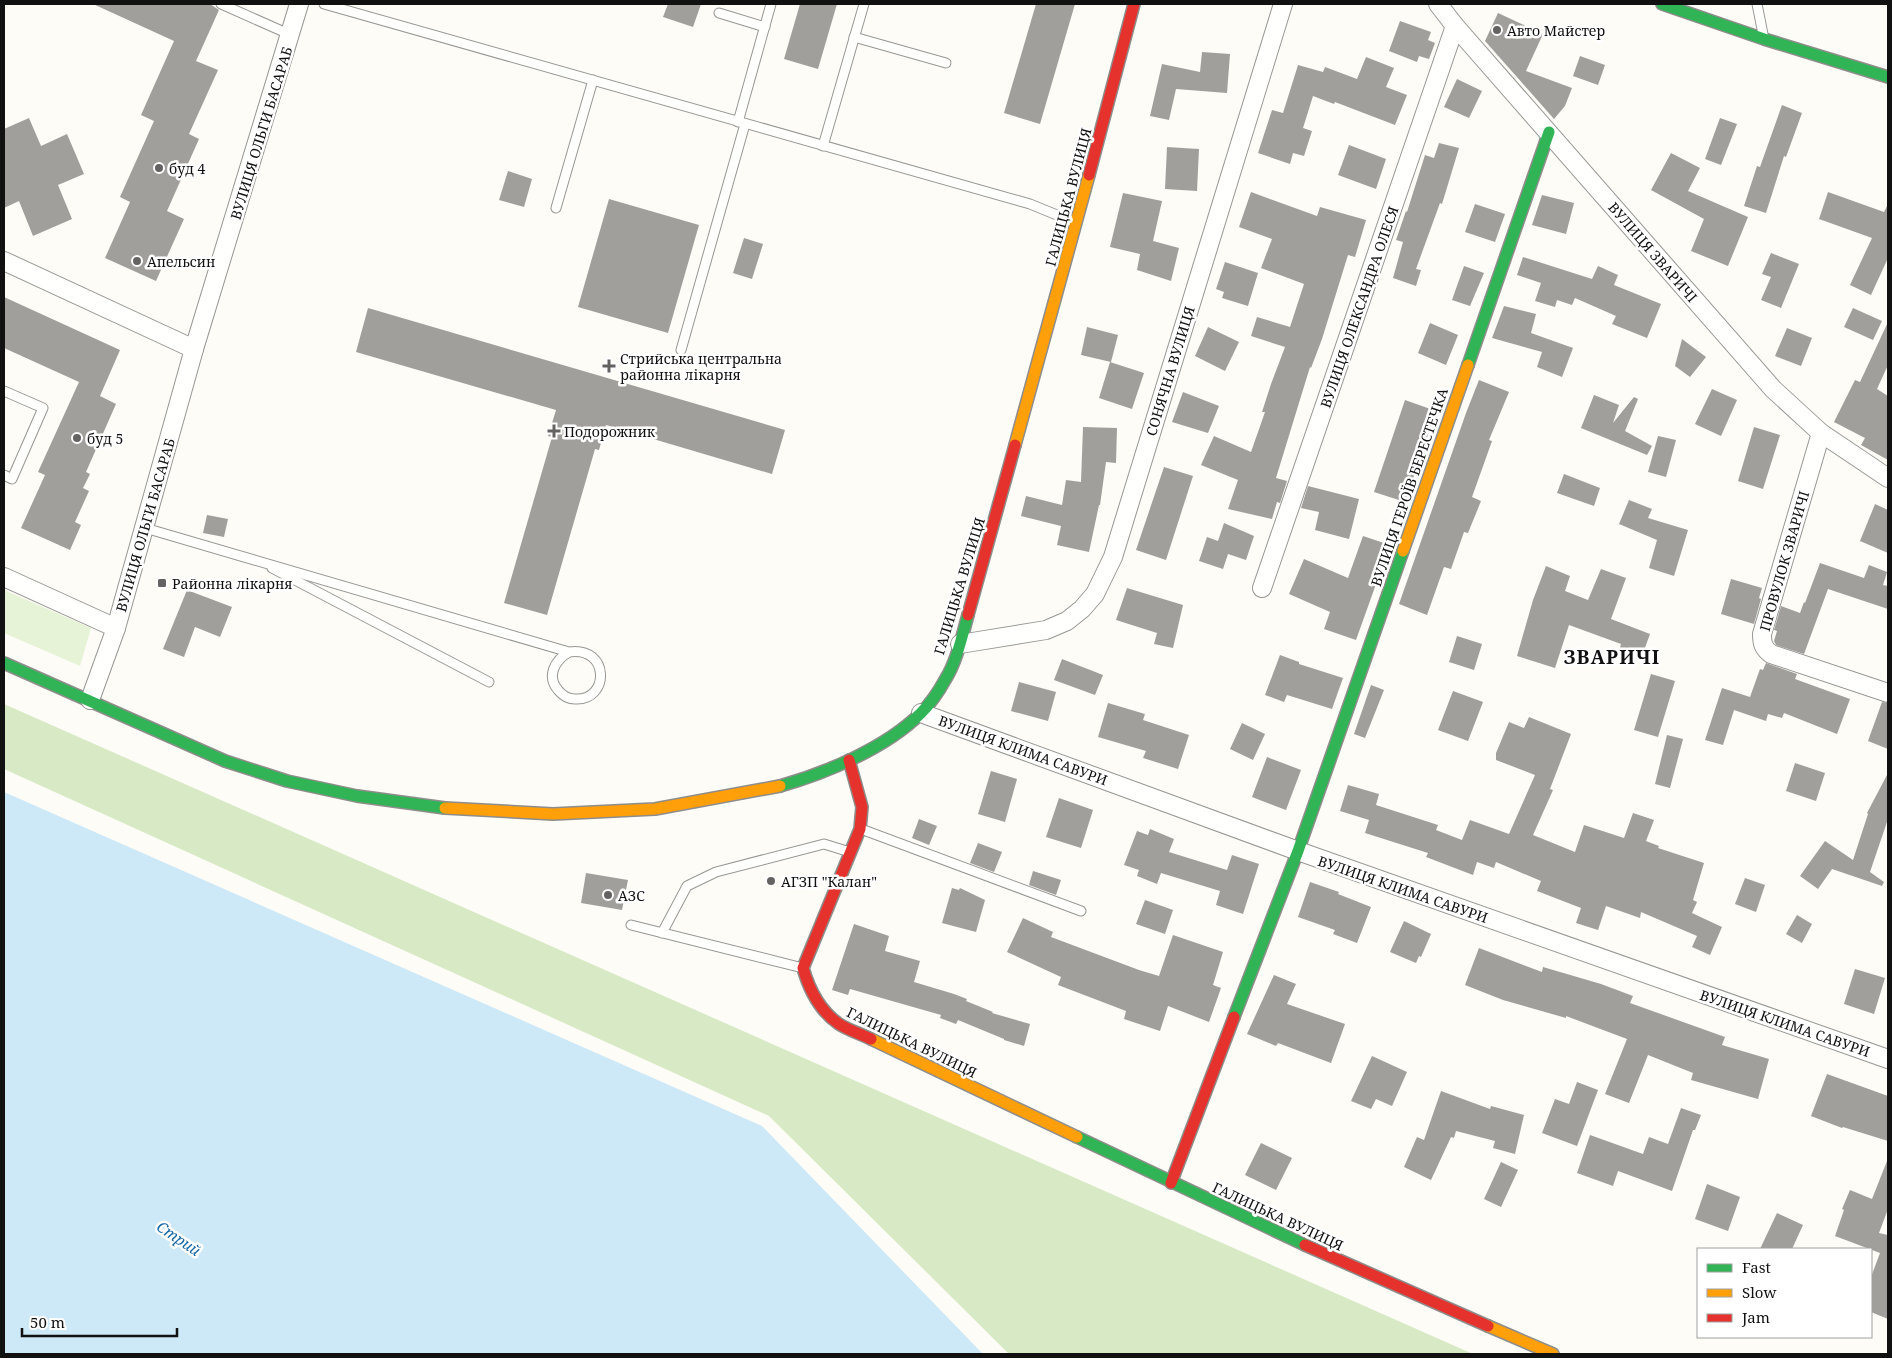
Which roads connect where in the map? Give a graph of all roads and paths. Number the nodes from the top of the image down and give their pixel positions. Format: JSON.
{"nodes":[{"id":1,"x":221,"y":4,"type":"edge"},
{"id":2,"x":299,"y":4,"type":"edge"},
{"id":3,"x":324,"y":4,"type":"edge"},
{"id":4,"x":771,"y":4,"type":"edge"},
{"id":5,"x":864,"y":4,"type":"edge"},
{"id":6,"x":1134,"y":4,"type":"edge"},
{"id":7,"x":1283,"y":4,"type":"edge"},
{"id":8,"x":1438,"y":4,"type":"edge"},
{"id":9,"x":1662,"y":4,"type":"edge"},
{"id":10,"x":1757,"y":4,"type":"edge"},
{"id":11,"x":719,"y":13,"type":"dead end"},
{"id":12,"x":765,"y":26,"type":"junction"},
{"id":13,"x":1455,"y":26,"type":"junction"},
{"id":14,"x":291,"y":35,"type":"junction"},
{"id":15,"x":854,"y":37,"type":"junction"},
{"id":16,"x":1764,"y":39,"type":"junction"},
{"id":17,"x":946,"y":63,"type":"dead end"},
{"id":18,"x":1888,"y":77,"type":"edge"},
{"id":19,"x":592,"y":80,"type":"junction"},
{"id":20,"x":742,"y":123,"type":"junction"},
{"id":21,"x":1549,"y":132,"type":"junction"},
{"id":22,"x":823,"y":146,"type":"junction"},
{"id":23,"x":556,"y":208,"type":"dead end"},
{"id":24,"x":1076,"y":223,"type":"junction"},
{"id":25,"x":4,"y":261,"type":"edge"},
{"id":26,"x":194,"y":349,"type":"junction"},
{"id":27,"x":681,"y":350,"type":"dead end"},
{"id":28,"x":4,"y":391,"type":"edge"},
{"id":29,"x":1822,"y":433,"type":"junction"},
{"id":30,"x":4,"y":475,"type":"edge"},
{"id":31,"x":1888,"y":478,"type":"edge"},
{"id":32,"x":145,"y":528,"type":"junction"},
{"id":33,"x":254,"y":559,"type":"junction"},
{"id":34,"x":4,"y":577,"type":"edge"},
{"id":35,"x":1262,"y":588,"type":"dead end"},
{"id":36,"x":116,"y":628,"type":"junction"},
{"id":37,"x":960,"y":644,"type":"junction"},
{"id":38,"x":569,"y":652,"type":"junction"},
{"id":39,"x":4,"y":663,"type":"edge"},
{"id":40,"x":489,"y":682,"type":"dead end"},
{"id":41,"x":1888,"y":693,"type":"edge"},
{"id":42,"x":90,"y":700,"type":"junction"},
{"id":43,"x":920,"y":712,"type":"junction"},
{"id":44,"x":849,"y":760,"type":"junction"},
{"id":45,"x":860,"y":829,"type":"junction"},
{"id":46,"x":1298,"y":851,"type":"junction"},
{"id":47,"x":851,"y":852,"type":"junction"},
{"id":48,"x":1081,"y":911,"type":"dead end"},
{"id":49,"x":631,"y":925,"type":"dead end"},
{"id":50,"x":662,"y":933,"type":"junction"},
{"id":51,"x":803,"y":968,"type":"junction"},
{"id":52,"x":1888,"y":1059,"type":"edge"},
{"id":53,"x":1172,"y":1183,"type":"junction"},
{"id":54,"x":1553,"y":1354,"type":"edge"}],
"edges":[{"from":1,"to":14,"type":"lane"},
{"from":2,"to":14,"type":"street","name":"ВУЛИЦЯ ОЛЬГИ БАСАРАБ"},
{"from":3,"to":19,"type":"lane"},
{"from":4,"to":12,"type":"lane"},
{"from":5,"to":15,"type":"lane"},
{"from":6,"to":24,"type":"main road","name":"ГАЛИЦЬКА ВУЛИЦЯ"},
{"from":7,"to":37,"type":"street","name":"СОНЯЧНА ВУЛИЦЯ"},
{"from":8,"to":13,"type":"street","name":"ВУЛИЦЯ ЗВАРИЧІ"},
{"from":9,"to":16,"type":"main road"},
{"from":10,"to":16,"type":"lane"},
{"from":11,"to":12,"type":"lane"},
{"from":12,"to":20,"type":"lane"},
{"from":13,"to":21,"type":"street","name":"ВУЛИЦЯ ЗВАРИЧІ"},
{"from":13,"to":35,"type":"street","name":"ВУЛИЦЯ ОЛЕКСАНДРА ОЛЕСЯ"},
{"from":14,"to":26,"type":"street","name":"ВУЛИЦЯ ОЛЬГИ БАСАРАБ"},
{"from":15,"to":17,"type":"lane"},
{"from":15,"to":22,"type":"lane"},
{"from":16,"to":18,"type":"main road"},
{"from":19,"to":20,"type":"lane"},
{"from":19,"to":23,"type":"lane"},
{"from":20,"to":22,"type":"lane"},
{"from":20,"to":27,"type":"lane"},
{"from":21,"to":29,"type":"street","name":"ВУЛИЦЯ ЗВАРИЧІ"},
{"from":21,"to":46,"type":"main road","name":"ВУЛИЦЯ ГЕРОЇВ БЕРЕСТЕЧКА"},
{"from":22,"to":24,"type":"lane"},
{"from":24,"to":37,"type":"main road","name":"ГАЛИЦЬКА ВУЛИЦЯ"},
{"from":25,"to":26,"type":"street"},
{"from":26,"to":32,"type":"street","name":"ВУЛИЦЯ ОЛЬГИ БАСАРАБ"},
{"from":28,"to":30,"type":"lane"},
{"from":29,"to":31,"type":"street","name":"ВУЛИЦЯ ЗВАРИЧІ"},
{"from":29,"to":41,"type":"street","name":"ПРОВУЛОК ЗВАРИЧІ"},
{"from":32,"to":33,"type":"lane"},
{"from":32,"to":36,"type":"street","name":"ВУЛИЦЯ ОЛЬГИ БАСАРАБ"},
{"from":33,"to":38,"type":"lane"},
{"from":33,"to":40,"type":"lane"},
{"from":34,"to":36,"type":"street"},
{"from":36,"to":42,"type":"street","name":"ВУЛИЦЯ ОЛЬГИ БАСАРАБ"},
{"from":37,"to":43,"type":"main road","name":"ГАЛИЦЬКА ВУЛИЦЯ"},
{"from":38,"to":38,"type":"lane"},
{"from":39,"to":42,"type":"main road","name":"ГАЛИЦЬКА ВУЛИЦЯ"},
{"from":42,"to":44,"type":"main road","name":"ГАЛИЦЬКА ВУЛИЦЯ"},
{"from":43,"to":44,"type":"main road","name":"ГАЛИЦЬКА ВУЛИЦЯ"},
{"from":43,"to":46,"type":"street","name":"ВУЛИЦЯ КЛИМА САВУРИ"},
{"from":44,"to":45,"type":"main road"},
{"from":45,"to":47,"type":"main road"},
{"from":45,"to":48,"type":"lane"},
{"from":46,"to":52,"type":"street","name":"ВУЛИЦЯ КЛИМА САВУРИ"},
{"from":46,"to":53,"type":"main road","name":"ВУЛИЦЯ ГЕРОЇВ БЕРЕСТЕЧКА"},
{"from":47,"to":50,"type":"lane"},
{"from":47,"to":51,"type":"main road"},
{"from":49,"to":50,"type":"lane"},
{"from":50,"to":51,"type":"lane"},
{"from":51,"to":53,"type":"main road","name":"ГАЛИЦЬКА ВУЛИЦЯ"},
{"from":53,"to":54,"type":"main road","name":"ГАЛИЦЬКА ВУЛИЦЯ"}]}
